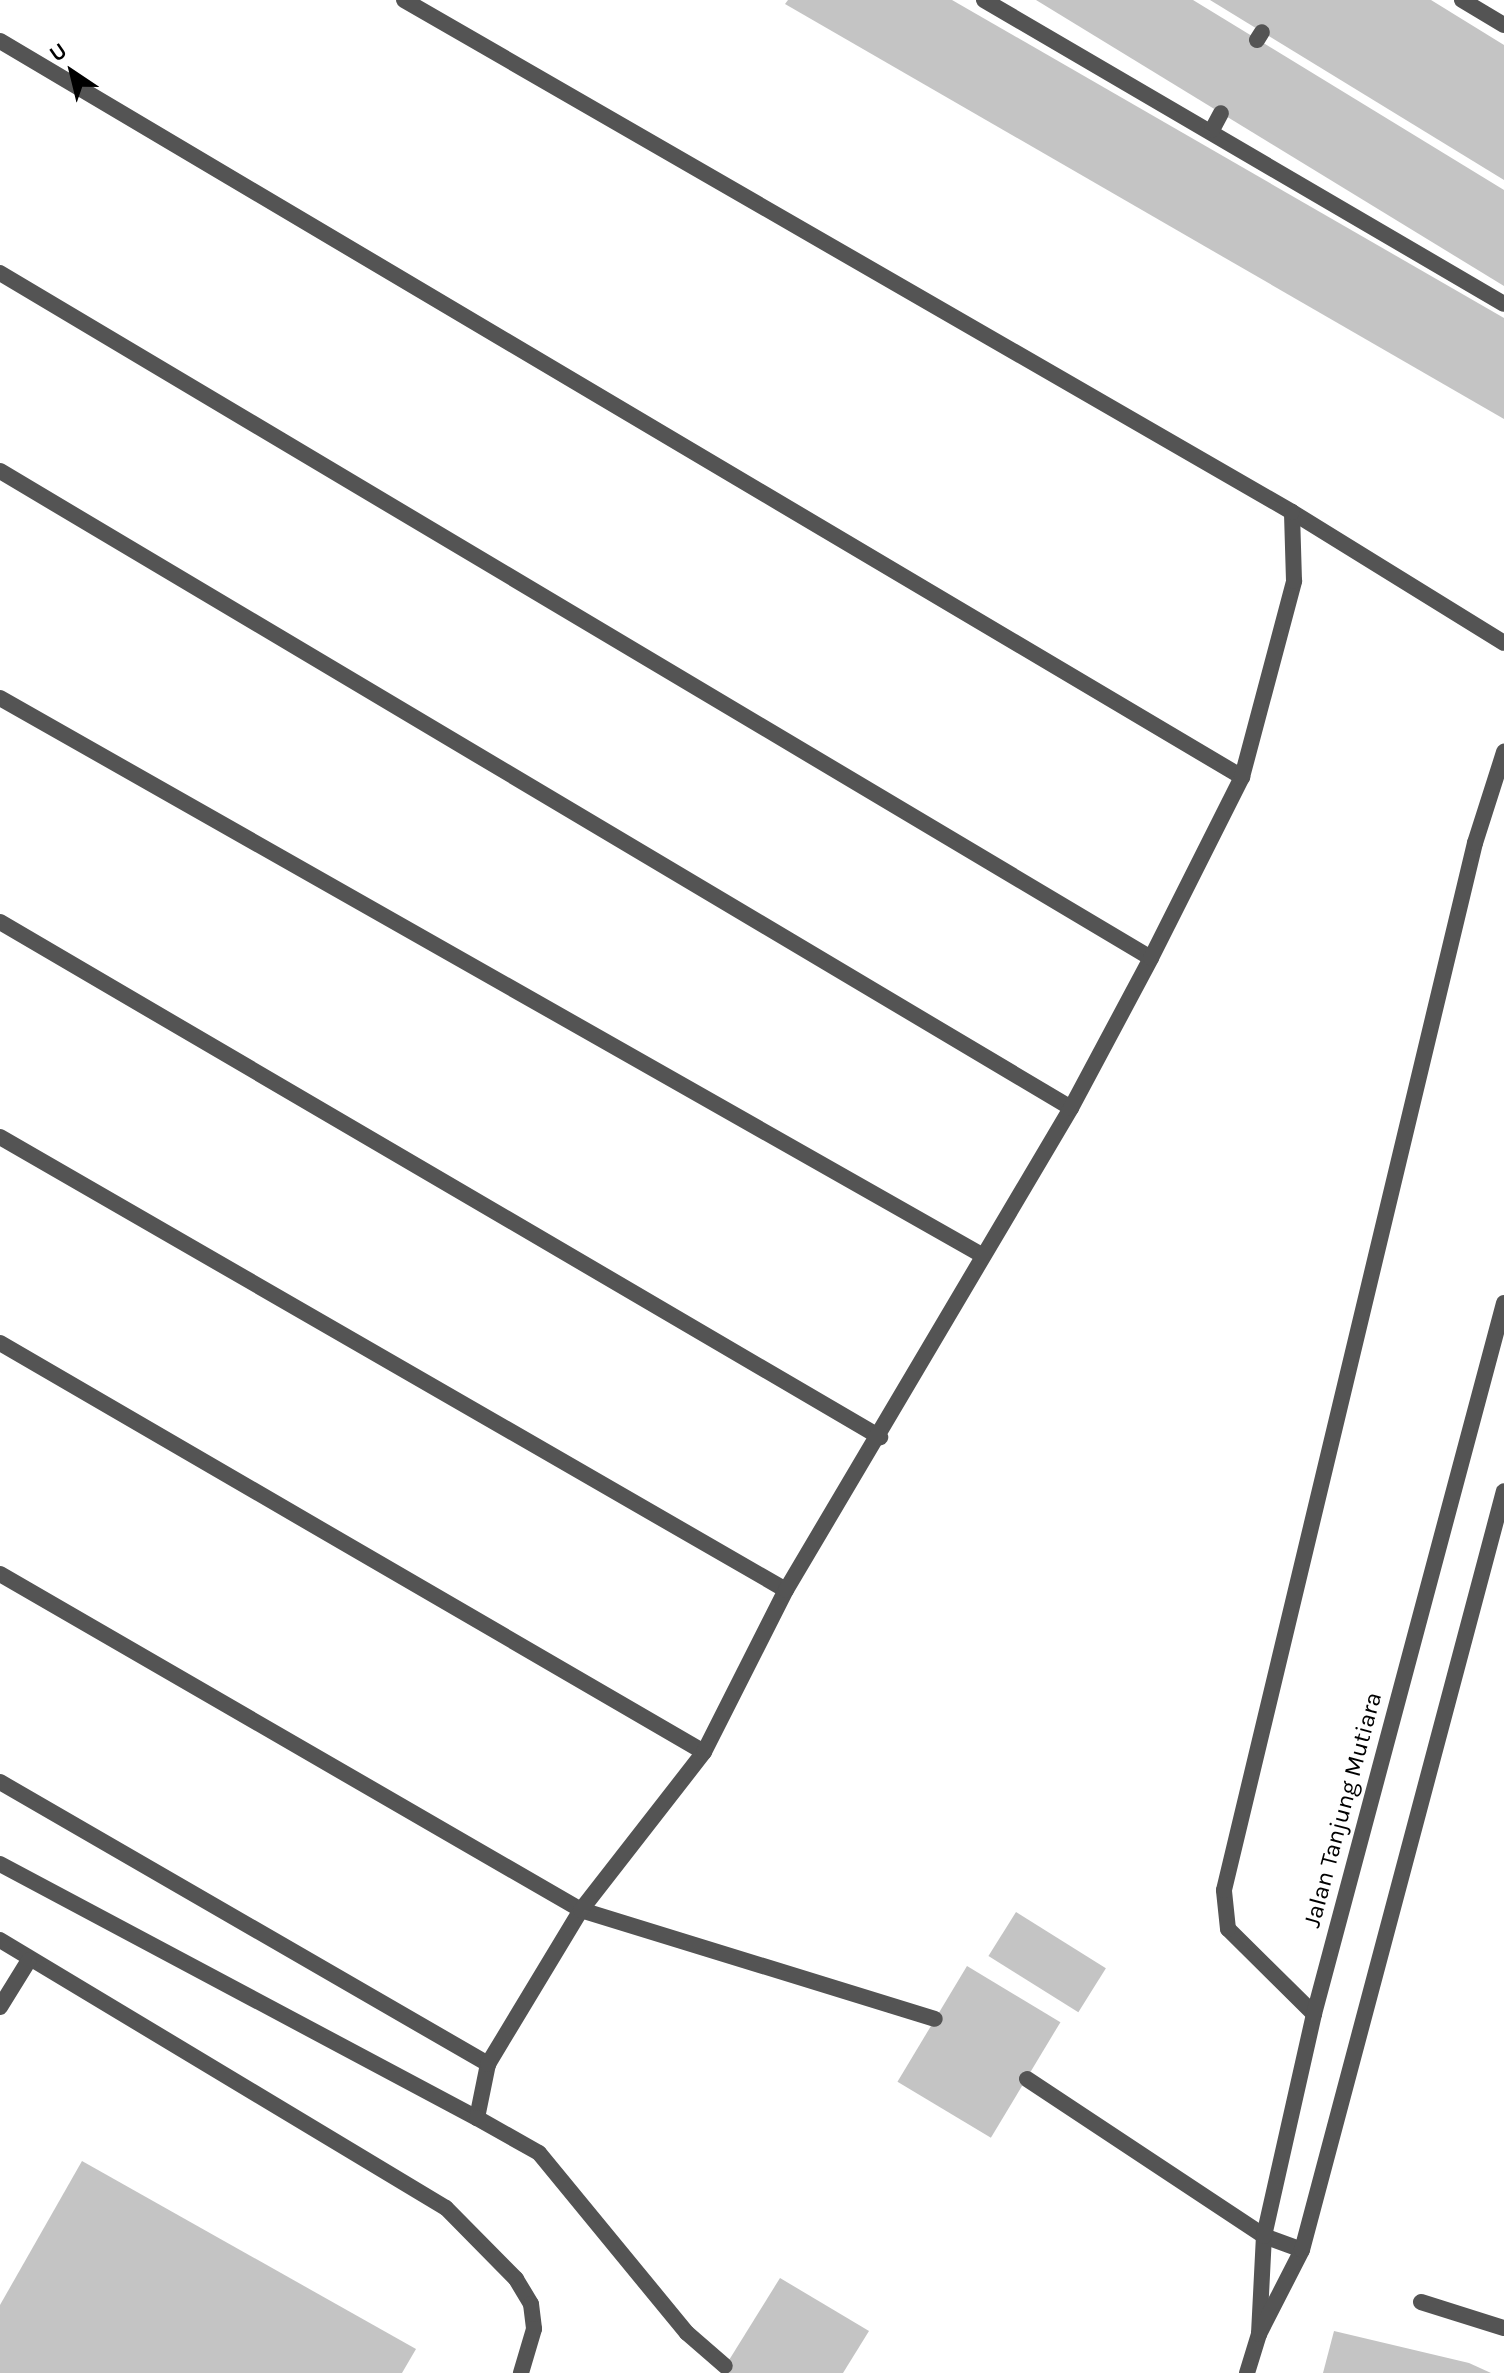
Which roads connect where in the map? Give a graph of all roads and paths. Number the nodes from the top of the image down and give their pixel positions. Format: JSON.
{"nodes":[{"id":1,"x":404,"y":0,"type":"edge"},
{"id":2,"x":984,"y":0,"type":"edge"},
{"id":3,"x":1462,"y":0,"type":"edge"},
{"id":4,"x":1504,"y":25,"type":"edge"},
{"id":5,"x":0,"y":41,"type":"edge"},
{"id":6,"x":1221,"y":113,"type":"dead end"},
{"id":7,"x":1212,"y":130,"type":"junction"},
{"id":8,"x":0,"y":273,"type":"edge"},
{"id":9,"x":1504,"y":304,"type":"edge"},
{"id":10,"x":0,"y":471,"type":"edge"},
{"id":11,"x":1292,"y":512,"type":"junction"},
{"id":12,"x":1504,"y":643,"type":"edge"},
{"id":13,"x":0,"y":698,"type":"edge"},
{"id":14,"x":1504,"y":752,"type":"edge"},
{"id":15,"x":1242,"y":777,"type":"junction"},
{"id":16,"x":0,"y":922,"type":"edge"},
{"id":17,"x":1151,"y":958,"type":"junction"},
{"id":18,"x":1071,"y":1108,"type":"junction"},
{"id":19,"x":0,"y":1137,"type":"edge"},
{"id":20,"x":980,"y":1254,"type":"junction"},
{"id":21,"x":1504,"y":1303,"type":"edge"},
{"id":22,"x":0,"y":1343,"type":"edge"},
{"id":23,"x":880,"y":1437,"type":"junction"},
{"id":24,"x":1504,"y":1491,"type":"edge"},
{"id":25,"x":0,"y":1574,"type":"edge"},
{"id":26,"x":786,"y":1590,"type":"junction"},
{"id":27,"x":704,"y":1752,"type":"junction"},
{"id":28,"x":0,"y":1782,"type":"edge"},
{"id":29,"x":0,"y":1864,"type":"edge"},
{"id":30,"x":581,"y":1910,"type":"junction"},
{"id":31,"x":0,"y":1940,"type":"edge"},
{"id":32,"x":29,"y":1960,"type":"junction"},
{"id":33,"x":0,"y":2007,"type":"edge"},
{"id":34,"x":1314,"y":2014,"type":"junction"},
{"id":35,"x":935,"y":2019,"type":"dead end"},
{"id":36,"x":488,"y":2064,"type":"junction"},
{"id":37,"x":1027,"y":2079,"type":"dead end"},
{"id":38,"x":477,"y":2118,"type":"junction"},
{"id":39,"x":1264,"y":2236,"type":"junction"},
{"id":40,"x":1302,"y":2250,"type":"junction"},
{"id":41,"x":1421,"y":2302,"type":"dead end"},
{"id":42,"x":1504,"y":2328,"type":"edge"},
{"id":43,"x":1259,"y":2334,"type":"junction"},
{"id":44,"x":725,"y":2366,"type":"dead end"},
{"id":45,"x":524,"y":2372,"type":"edge"},
{"id":46,"x":1247,"y":2373,"type":"edge"}],
"edges":[{"from":1,"to":11,"type":"lane"},
{"from":2,"to":7,"type":"lane"},
{"from":3,"to":4,"type":"lane"},
{"from":5,"to":15,"type":"lane"},
{"from":6,"to":7,"type":"lane"},
{"from":7,"to":9,"type":"lane"},
{"from":8,"to":17,"type":"lane"},
{"from":10,"to":18,"type":"lane"},
{"from":11,"to":12,"type":"lane"},
{"from":11,"to":15,"type":"lane"},
{"from":13,"to":20,"type":"lane"},
{"from":14,"to":34,"type":"lane"},
{"from":15,"to":17,"type":"lane"},
{"from":16,"to":23,"type":"lane"},
{"from":17,"to":18,"type":"lane"},
{"from":18,"to":20,"type":"lane"},
{"from":19,"to":26,"type":"lane"},
{"from":20,"to":23,"type":"lane"},
{"from":21,"to":34,"type":"lane","name":"Jalan Tanjung Mutiara"},
{"from":22,"to":27,"type":"lane"},
{"from":23,"to":26,"type":"lane"},
{"from":24,"to":40,"type":"lane","name":"Jalan Tanjung Mutiara"},
{"from":25,"to":30,"type":"lane"},
{"from":26,"to":27,"type":"lane"},
{"from":27,"to":30,"type":"lane"},
{"from":28,"to":36,"type":"lane"},
{"from":29,"to":38,"type":"lane"},
{"from":30,"to":35,"type":"lane"},
{"from":30,"to":36,"type":"lane"},
{"from":31,"to":32,"type":"lane"},
{"from":32,"to":33,"type":"lane"},
{"from":32,"to":45,"type":"lane"},
{"from":34,"to":39,"type":"lane","name":"Jalan Tanjung Mutiara"},
{"from":36,"to":38,"type":"lane"},
{"from":37,"to":39,"type":"lane"},
{"from":38,"to":44,"type":"lane"},
{"from":39,"to":40,"type":"lane"},
{"from":39,"to":43,"type":"lane","name":"Jalan Tanjung Mutiara"},
{"from":40,"to":43,"type":"lane","name":"Jalan Tanjung Mutiara"},
{"from":41,"to":42,"type":"lane"},
{"from":43,"to":46,"type":"lane","name":"Jalan Tanjung Mutiara"}]}
